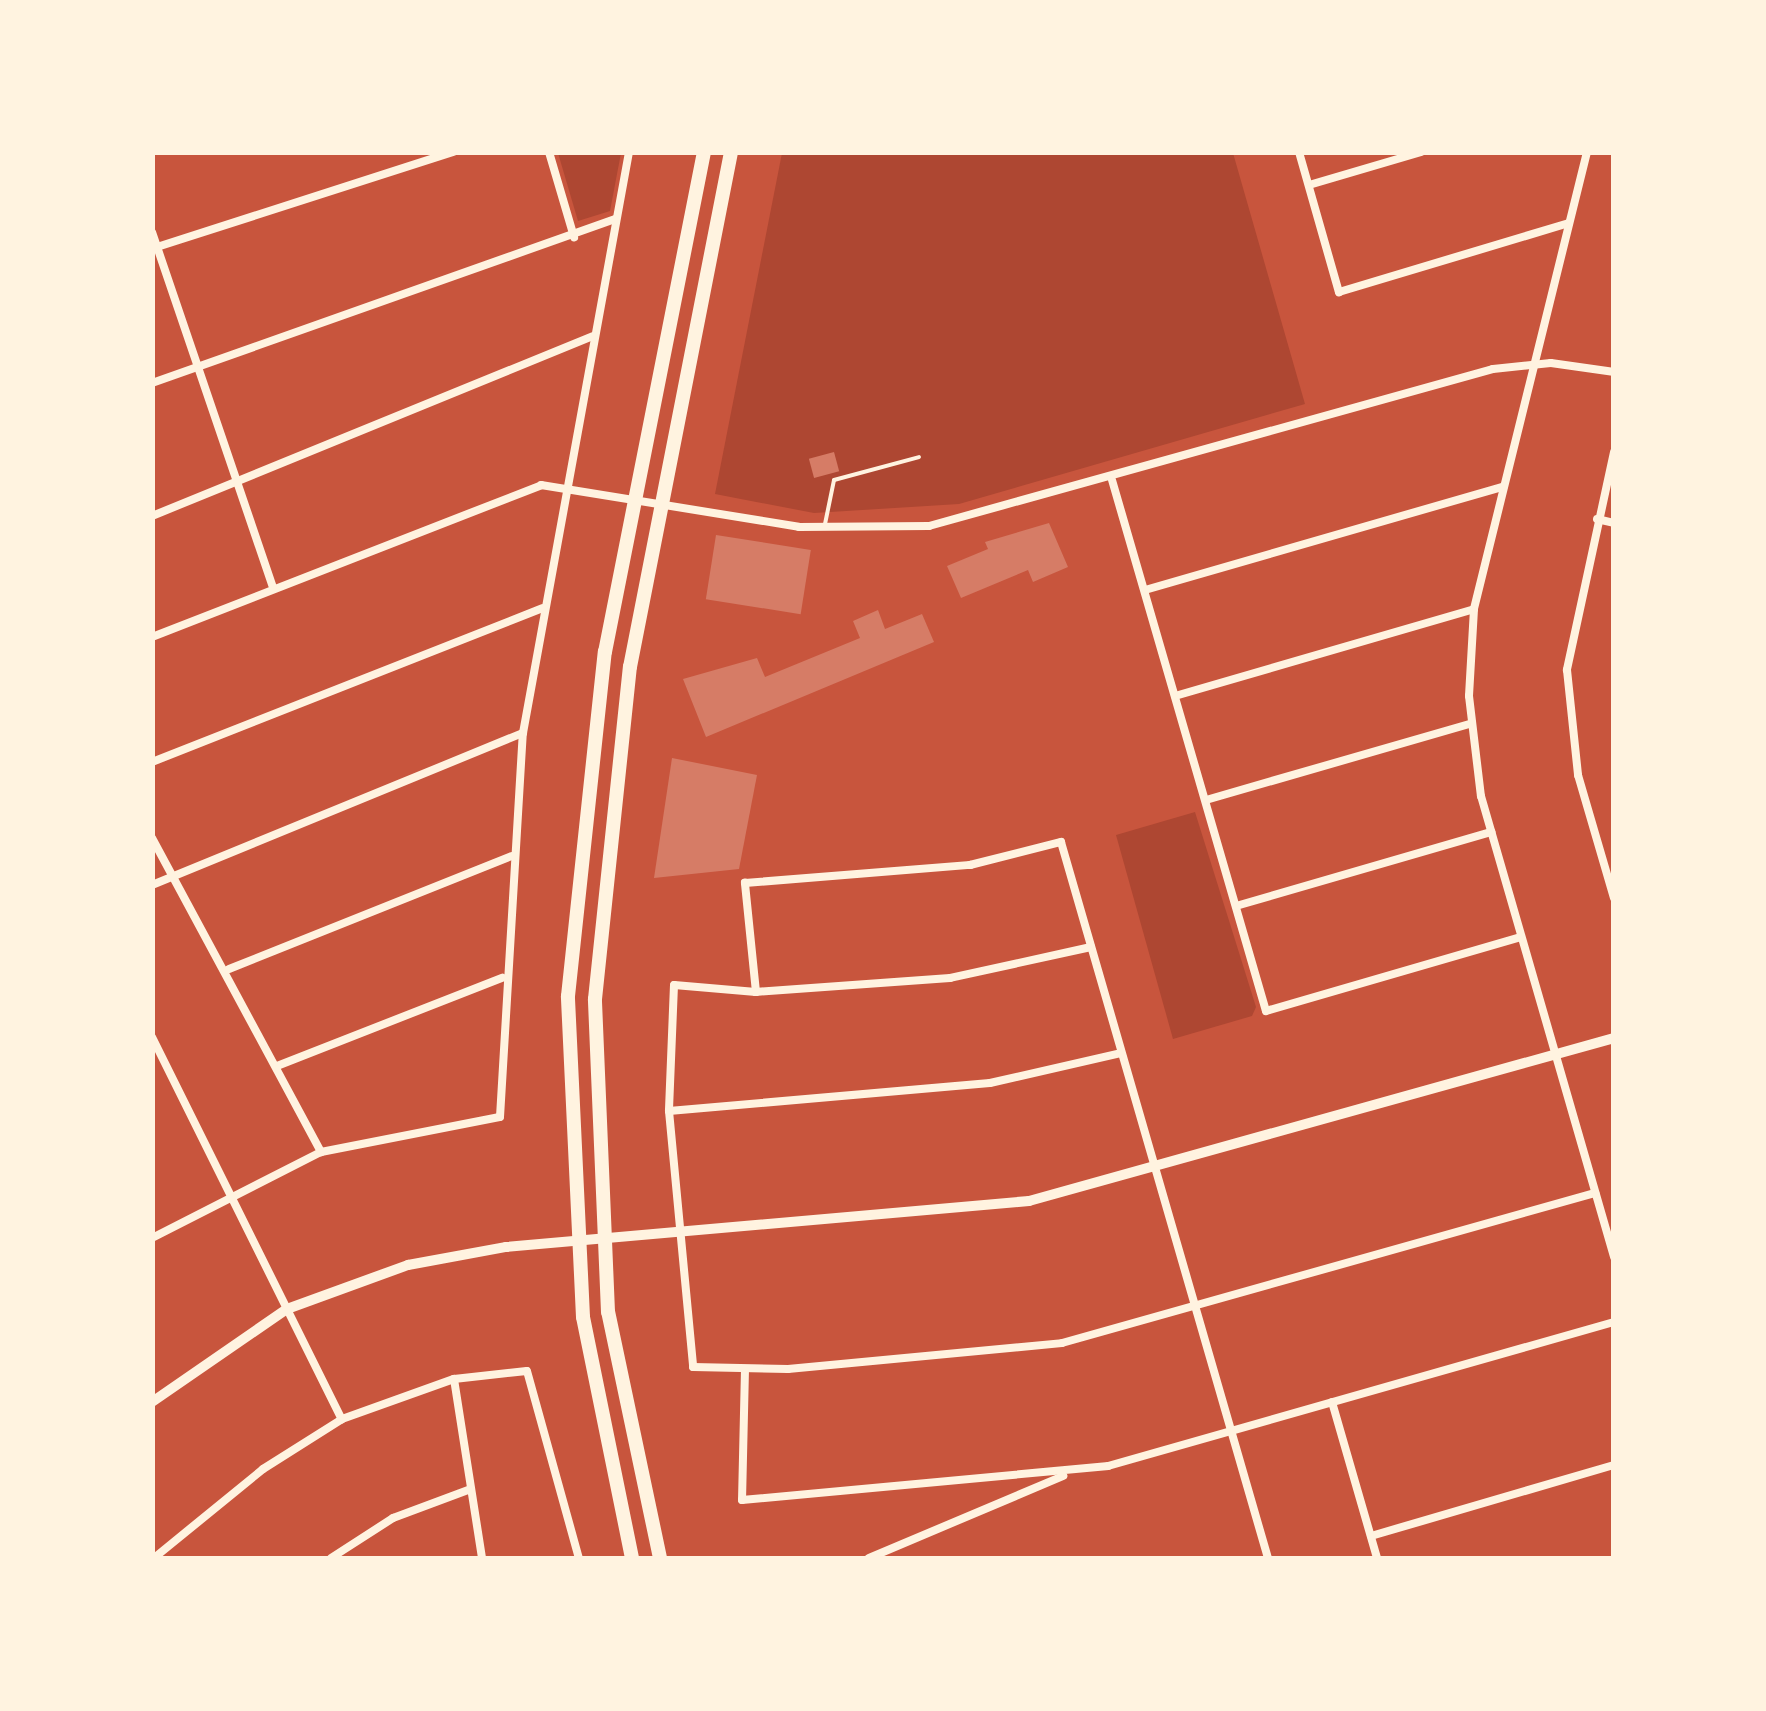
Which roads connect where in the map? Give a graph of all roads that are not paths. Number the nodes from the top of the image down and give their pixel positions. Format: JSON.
{"nodes":[{"id":1,"x":453,"y":152,"type":"edge"},
{"id":2,"x":550,"y":152,"type":"edge"},
{"id":3,"x":629,"y":152,"type":"edge"},
{"id":4,"x":704,"y":152,"type":"edge"},
{"id":5,"x":731,"y":152,"type":"edge"},
{"id":6,"x":1299,"y":152,"type":"edge"},
{"id":7,"x":1422,"y":152,"type":"edge"},
{"id":8,"x":1586,"y":152,"type":"edge"},
{"id":9,"x":1308,"y":185,"type":"junction"},
{"id":10,"x":616,"y":219,"type":"junction"},
{"id":11,"x":1568,"y":223,"type":"junction"},
{"id":12,"x":152,"y":232,"type":"edge"},
{"id":13,"x":574,"y":237,"type":"junction"},
{"id":14,"x":155,"y":248,"type":"edge"},
{"id":15,"x":593,"y":336,"type":"junction"},
{"id":16,"x":194,"y":364,"type":"junction"},
{"id":17,"x":1534,"y":364,"type":"junction"},
{"id":18,"x":1614,"y":372,"type":"edge"},
{"id":19,"x":152,"y":383,"type":"edge"},
{"id":20,"x":1614,"y":452,"type":"edge"},
{"id":21,"x":919,"y":457,"type":"dead end"},
{"id":22,"x":1112,"y":480,"type":"junction"},
{"id":23,"x":232,"y":481,"type":"junction"},
{"id":24,"x":564,"y":482,"type":"junction"},
{"id":25,"x":1503,"y":487,"type":"junction"},
{"id":26,"x":152,"y":516,"type":"edge"},
{"id":27,"x":1597,"y":519,"type":"junction"},
{"id":28,"x":1614,"y":524,"type":"edge"},
{"id":29,"x":825,"y":529,"type":"junction"},
{"id":30,"x":273,"y":588,"type":"junction"},
{"id":31,"x":1145,"y":590,"type":"junction"},
{"id":32,"x":543,"y":608,"type":"junction"},
{"id":33,"x":1474,"y":609,"type":"junction"},
{"id":34,"x":152,"y":637,"type":"edge"},
{"id":35,"x":1174,"y":696,"type":"junction"},
{"id":36,"x":1470,"y":724,"type":"junction"},
{"id":37,"x":523,"y":733,"type":"junction"},
{"id":38,"x":152,"y":762,"type":"edge"},
{"id":39,"x":1206,"y":800,"type":"junction"},
{"id":40,"x":1491,"y":832,"type":"junction"},
{"id":41,"x":152,"y":838,"type":"edge"},
{"id":42,"x":512,"y":856,"type":"junction"},
{"id":43,"x":1609,"y":863,"type":"edge"},
{"id":44,"x":177,"y":871,"type":"junction"},
{"id":45,"x":152,"y":885,"type":"edge"},
{"id":46,"x":1614,"y":898,"type":"edge"},
{"id":47,"x":1236,"y":906,"type":"junction"},
{"id":48,"x":1520,"y":938,"type":"junction"},
{"id":49,"x":1091,"y":947,"type":"junction"},
{"id":50,"x":229,"y":968,"type":"junction"},
{"id":51,"x":502,"y":978,"type":"junction"},
{"id":52,"x":756,"y":992,"type":"junction"},
{"id":53,"x":152,"y":1037,"type":"edge"},
{"id":54,"x":1614,"y":1038,"type":"edge"},
{"id":55,"x":1121,"y":1054,"type":"junction"},
{"id":56,"x":1556,"y":1056,"type":"junction"},
{"id":57,"x":277,"y":1066,"type":"junction"},
{"id":58,"x":670,"y":1110,"type":"junction"},
{"id":59,"x":320,"y":1152,"type":"junction"},
{"id":60,"x":1156,"y":1171,"type":"junction"},
{"id":61,"x":230,"y":1192,"type":"junction"},
{"id":62,"x":1595,"y":1194,"type":"junction"},
{"id":63,"x":677,"y":1233,"type":"junction"},
{"id":64,"x":152,"y":1238,"type":"edge"},
{"id":65,"x":1614,"y":1257,"type":"edge"},
{"id":66,"x":287,"y":1309,"type":"junction"},
{"id":67,"x":1195,"y":1310,"type":"junction"},
{"id":68,"x":1614,"y":1322,"type":"edge"},
{"id":69,"x":745,"y":1369,"type":"junction"},
{"id":70,"x":454,"y":1380,"type":"junction"},
{"id":71,"x":152,"y":1402,"type":"edge"},
{"id":72,"x":1332,"y":1402,"type":"junction"},
{"id":73,"x":342,"y":1419,"type":"junction"},
{"id":74,"x":1231,"y":1432,"type":"junction"},
{"id":75,"x":1614,"y":1466,"type":"edge"},
{"id":76,"x":1071,"y":1473,"type":"junction"},
{"id":77,"x":471,"y":1489,"type":"junction"},
{"id":78,"x":1371,"y":1536,"type":"junction"},
{"id":79,"x":154,"y":1558,"type":"edge"},
{"id":80,"x":331,"y":1558,"type":"edge"},
{"id":81,"x":482,"y":1558,"type":"edge"},
{"id":82,"x":579,"y":1558,"type":"edge"},
{"id":83,"x":632,"y":1558,"type":"edge"},
{"id":84,"x":660,"y":1558,"type":"edge"},
{"id":85,"x":869,"y":1558,"type":"edge"},
{"id":86,"x":1268,"y":1558,"type":"edge"},
{"id":87,"x":1377,"y":1558,"type":"edge"}],
"edges":[{"from":1,"to":14,"type":"street"},
{"from":2,"to":13,"type":"street"},
{"from":3,"to":10,"type":"street"},
{"from":4,"to":83,"type":"highway"},
{"from":5,"to":84,"type":"highway"},
{"from":6,"to":9,"type":"street"},
{"from":7,"to":9,"type":"street"},
{"from":8,"to":11,"type":"street"},
{"from":9,"to":11,"type":"street"},
{"from":10,"to":13,"type":"street"},
{"from":10,"to":15,"type":"street"},
{"from":11,"to":17,"type":"street"},
{"from":12,"to":14,"type":"street"},
{"from":13,"to":16,"type":"street"},
{"from":14,"to":16,"type":"street"},
{"from":15,"to":23,"type":"street"},
{"from":15,"to":24,"type":"street"},
{"from":16,"to":19,"type":"street"},
{"from":16,"to":23,"type":"street"},
{"from":17,"to":18,"type":"street"},
{"from":17,"to":22,"type":"street"},
{"from":17,"to":25,"type":"street"},
{"from":20,"to":27,"type":"street"},
{"from":21,"to":29,"type":"lane"},
{"from":22,"to":29,"type":"street"},
{"from":22,"to":31,"type":"street"},
{"from":23,"to":26,"type":"street"},
{"from":23,"to":30,"type":"street"},
{"from":24,"to":29,"type":"street"},
{"from":24,"to":30,"type":"street"},
{"from":24,"to":32,"type":"street"},
{"from":25,"to":31,"type":"street"},
{"from":25,"to":33,"type":"street"},
{"from":27,"to":28,"type":"street"},
{"from":27,"to":43,"type":"street"},
{"from":30,"to":34,"type":"street"},
{"from":31,"to":35,"type":"street"},
{"from":32,"to":37,"type":"street"},
{"from":32,"to":38,"type":"street"},
{"from":33,"to":35,"type":"street"},
{"from":33,"to":36,"type":"street"},
{"from":35,"to":39,"type":"street"},
{"from":36,"to":39,"type":"street"},
{"from":36,"to":40,"type":"street"},
{"from":37,"to":42,"type":"street"},
{"from":37,"to":44,"type":"street"},
{"from":39,"to":47,"type":"street"},
{"from":40,"to":47,"type":"street"},
{"from":40,"to":48,"type":"street"},
{"from":41,"to":44,"type":"street"},
{"from":42,"to":50,"type":"street"},
{"from":42,"to":51,"type":"street"},
{"from":43,"to":46,"type":"street"},
{"from":44,"to":45,"type":"street"},
{"from":44,"to":50,"type":"street"},
{"from":47,"to":48,"type":"street"},
{"from":48,"to":56,"type":"street"},
{"from":49,"to":52,"type":"street"},
{"from":49,"to":52,"type":"street"},
{"from":49,"to":55,"type":"street"},
{"from":50,"to":57,"type":"street"},
{"from":51,"to":57,"type":"street"},
{"from":51,"to":59,"type":"street"},
{"from":52,"to":58,"type":"street"},
{"from":53,"to":61,"type":"street"},
{"from":54,"to":56,"type":"street"},
{"from":55,"to":58,"type":"street"},
{"from":55,"to":60,"type":"street"},
{"from":56,"to":60,"type":"street"},
{"from":56,"to":62,"type":"street"},
{"from":57,"to":59,"type":"street"},
{"from":58,"to":63,"type":"street"},
{"from":59,"to":61,"type":"street"},
{"from":60,"to":63,"type":"street"},
{"from":60,"to":67,"type":"street"},
{"from":61,"to":64,"type":"street"},
{"from":61,"to":66,"type":"street"},
{"from":62,"to":65,"type":"street"},
{"from":62,"to":67,"type":"street"},
{"from":63,"to":66,"type":"street"},
{"from":63,"to":69,"type":"street"},
{"from":66,"to":71,"type":"street"},
{"from":66,"to":73,"type":"street"},
{"from":67,"to":69,"type":"street"},
{"from":67,"to":74,"type":"street"},
{"from":68,"to":72,"type":"street"},
{"from":69,"to":76,"type":"street"},
{"from":70,"to":73,"type":"street"},
{"from":70,"to":77,"type":"street"},
{"from":70,"to":82,"type":"street"},
{"from":72,"to":74,"type":"street"},
{"from":72,"to":78,"type":"street"},
{"from":73,"to":79,"type":"street"},
{"from":74,"to":76,"type":"street"},
{"from":74,"to":86,"type":"street"},
{"from":75,"to":78,"type":"street"},
{"from":76,"to":85,"type":"street"},
{"from":77,"to":80,"type":"street"},
{"from":77,"to":81,"type":"street"},
{"from":78,"to":87,"type":"street"}]}
